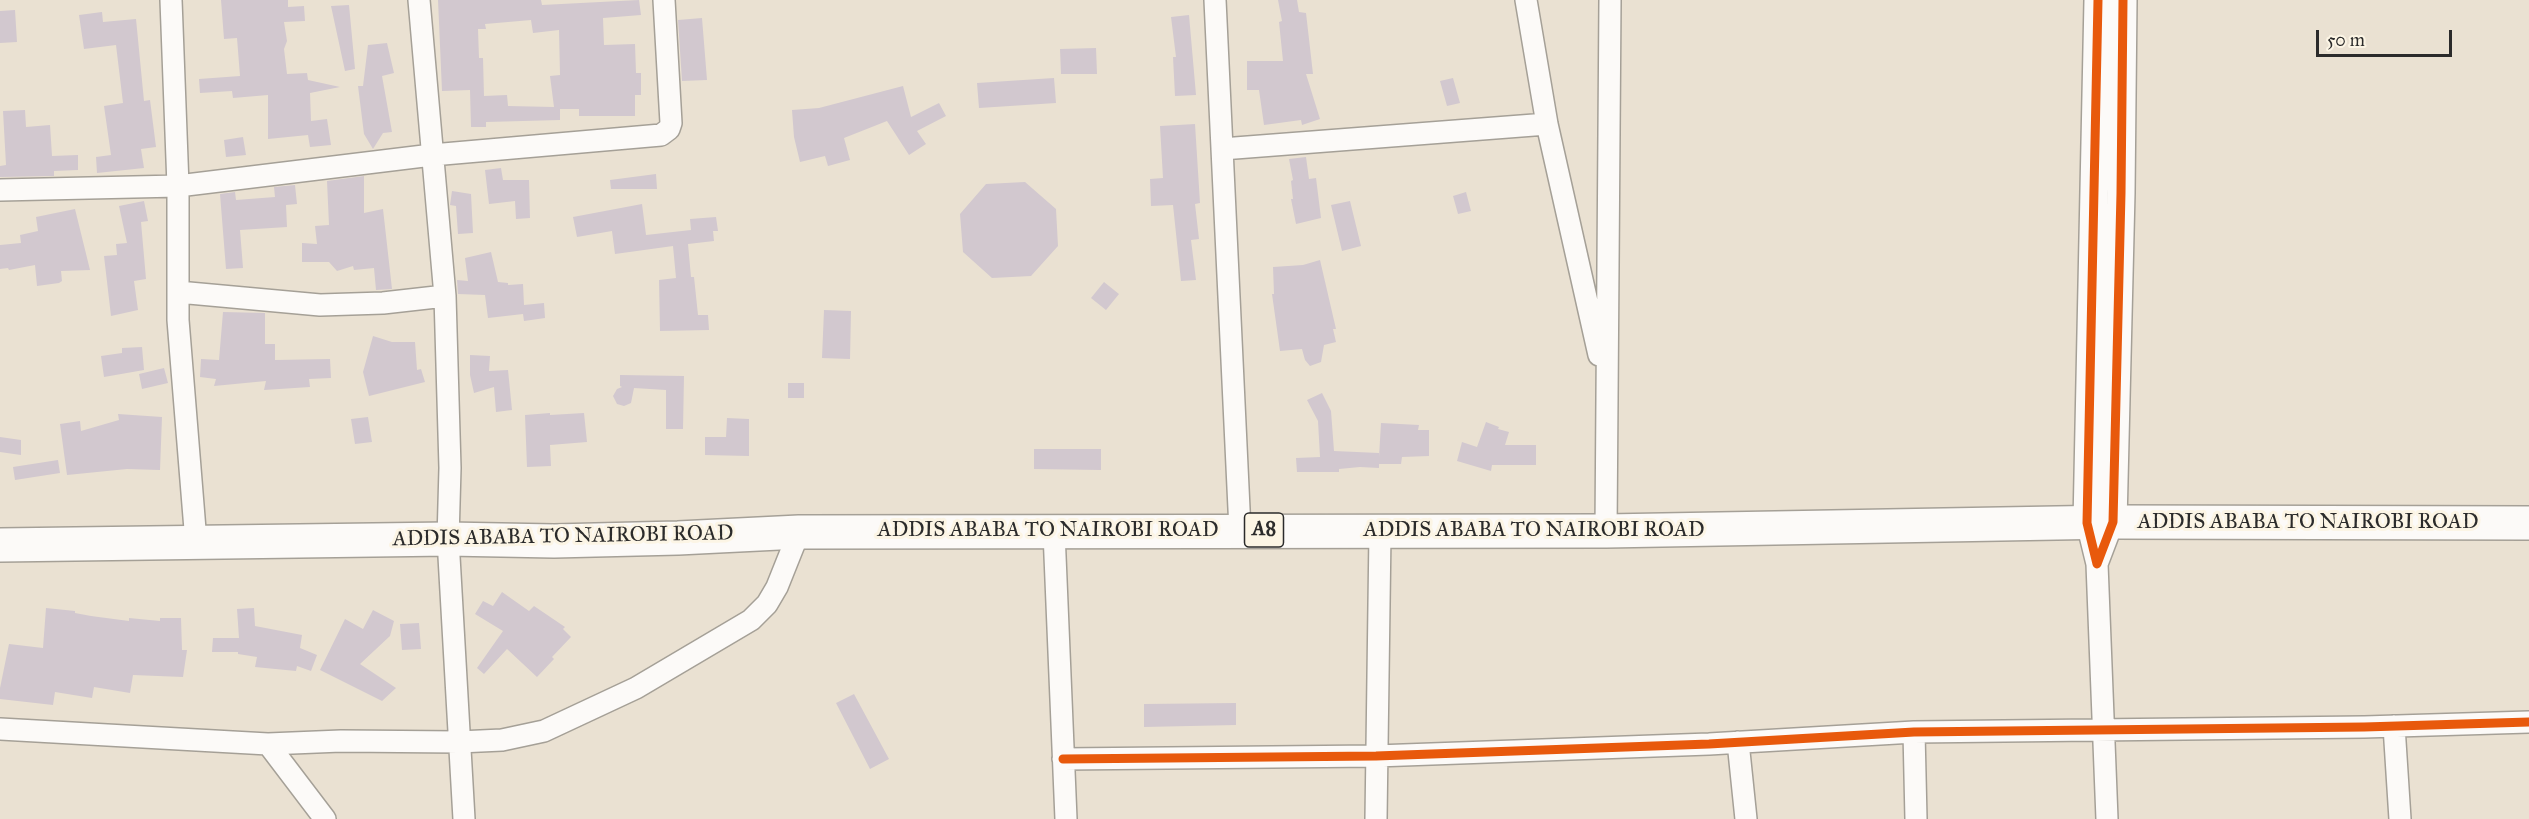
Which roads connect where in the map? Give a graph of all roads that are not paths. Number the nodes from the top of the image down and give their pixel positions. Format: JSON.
{"nodes":[{"id":1,"x":171,"y":0,"type":"edge"},
{"id":2,"x":419,"y":0,"type":"edge"},
{"id":3,"x":664,"y":0,"type":"edge"},
{"id":4,"x":1215,"y":0,"type":"edge"},
{"id":5,"x":1526,"y":0,"type":"edge"},
{"id":6,"x":1610,"y":0,"type":"edge"},
{"id":7,"x":2098,"y":0,"type":"edge"},
{"id":8,"x":2123,"y":0,"type":"edge"},
{"id":9,"x":1547,"y":124,"type":"junction"},
{"id":10,"x":1222,"y":149,"type":"junction"},
{"id":11,"x":432,"y":155,"type":"junction"},
{"id":12,"x":178,"y":186,"type":"junction"},
{"id":13,"x":0,"y":190,"type":"edge"},
{"id":14,"x":178,"y":292,"type":"junction"},
{"id":15,"x":445,"y":296,"type":"junction"},
{"id":16,"x":1607,"y":390,"type":"junction"},
{"id":17,"x":2100,"y":523,"type":"junction"},
{"id":18,"x":2529,"y":523,"type":"edge"},
{"id":19,"x":1240,"y":530,"type":"junction"},
{"id":20,"x":1606,"y":531,"type":"junction"},
{"id":21,"x":799,"y":532,"type":"junction"},
{"id":22,"x":1054,"y":532,"type":"junction"},
{"id":23,"x":1380,"y":533,"type":"junction"},
{"id":24,"x":448,"y":539,"type":"junction"},
{"id":25,"x":196,"y":542,"type":"junction"},
{"id":26,"x":0,"y":545,"type":"edge"},
{"id":27,"x":2529,"y":722,"type":"edge"},
{"id":28,"x":2394,"y":726,"type":"junction"},
{"id":29,"x":0,"y":729,"type":"edge"},
{"id":30,"x":2104,"y":729,"type":"junction"},
{"id":31,"x":1914,"y":732,"type":"junction"},
{"id":32,"x":459,"y":742,"type":"junction"},
{"id":33,"x":1738,"y":742,"type":"junction"},
{"id":34,"x":268,"y":744,"type":"junction"},
{"id":35,"x":1376,"y":756,"type":"junction"},
{"id":36,"x":1063,"y":759,"type":"junction"},
{"id":37,"x":325,"y":819,"type":"edge"},
{"id":38,"x":464,"y":819,"type":"edge"},
{"id":39,"x":1066,"y":819,"type":"edge"},
{"id":40,"x":1376,"y":819,"type":"edge"},
{"id":41,"x":1746,"y":819,"type":"edge"},
{"id":42,"x":1916,"y":819,"type":"edge"},
{"id":43,"x":2107,"y":819,"type":"edge"},
{"id":44,"x":2400,"y":819,"type":"edge"}],
"edges":[{"from":1,"to":12,"type":"street"},
{"from":2,"to":11,"type":"street"},
{"from":3,"to":11,"type":"street"},
{"from":4,"to":10,"type":"street"},
{"from":5,"to":9,"type":"street"},
{"from":6,"to":16,"type":"street"},
{"from":7,"to":17,"type":"street"},
{"from":8,"to":17,"type":"street"},
{"from":9,"to":10,"type":"street"},
{"from":9,"to":16,"type":"street"},
{"from":10,"to":19,"type":"street"},
{"from":11,"to":12,"type":"street"},
{"from":11,"to":15,"type":"street"},
{"from":12,"to":13,"type":"street"},
{"from":12,"to":14,"type":"street"},
{"from":14,"to":15,"type":"street"},
{"from":14,"to":25,"type":"street"},
{"from":15,"to":24,"type":"street"},
{"from":16,"to":20,"type":"street"},
{"from":17,"to":18,"type":"highway","name":"ADDIS ABABA TO NAIROBI ROAD","number":"A8"},
{"from":17,"to":20,"type":"highway","name":"ADDIS ABABA TO NAIROBI ROAD","number":"A8"},
{"from":17,"to":30,"type":"street"},
{"from":19,"to":22,"type":"highway","name":"ADDIS ABABA TO NAIROBI ROAD","number":"A8"},
{"from":19,"to":23,"type":"highway","name":"ADDIS ABABA TO NAIROBI ROAD","number":"A8"},
{"from":20,"to":23,"type":"highway","name":"ADDIS ABABA TO NAIROBI ROAD","number":"A8"},
{"from":21,"to":22,"type":"highway","name":"ADDIS ABABA TO NAIROBI ROAD","number":"A8"},
{"from":21,"to":24,"type":"highway","name":"ADDIS ABABA TO NAIROBI ROAD","number":"A8"},
{"from":21,"to":32,"type":"street"},
{"from":22,"to":36,"type":"street"},
{"from":23,"to":35,"type":"street"},
{"from":24,"to":25,"type":"highway","name":"ADDIS ABABA TO NAIROBI ROAD","number":"A8"},
{"from":24,"to":32,"type":"street"},
{"from":25,"to":26,"type":"highway","name":"ADDIS ABABA TO NAIROBI ROAD","number":"A8"},
{"from":27,"to":28,"type":"street"},
{"from":28,"to":30,"type":"street"},
{"from":28,"to":44,"type":"street"},
{"from":29,"to":34,"type":"street"},
{"from":30,"to":31,"type":"street"},
{"from":30,"to":43,"type":"street"},
{"from":31,"to":33,"type":"street"},
{"from":31,"to":42,"type":"street"},
{"from":32,"to":34,"type":"street"},
{"from":32,"to":38,"type":"street"},
{"from":33,"to":35,"type":"street"},
{"from":33,"to":41,"type":"street"},
{"from":34,"to":37,"type":"street"},
{"from":35,"to":36,"type":"street"},
{"from":35,"to":40,"type":"street"},
{"from":36,"to":39,"type":"street"}]}
